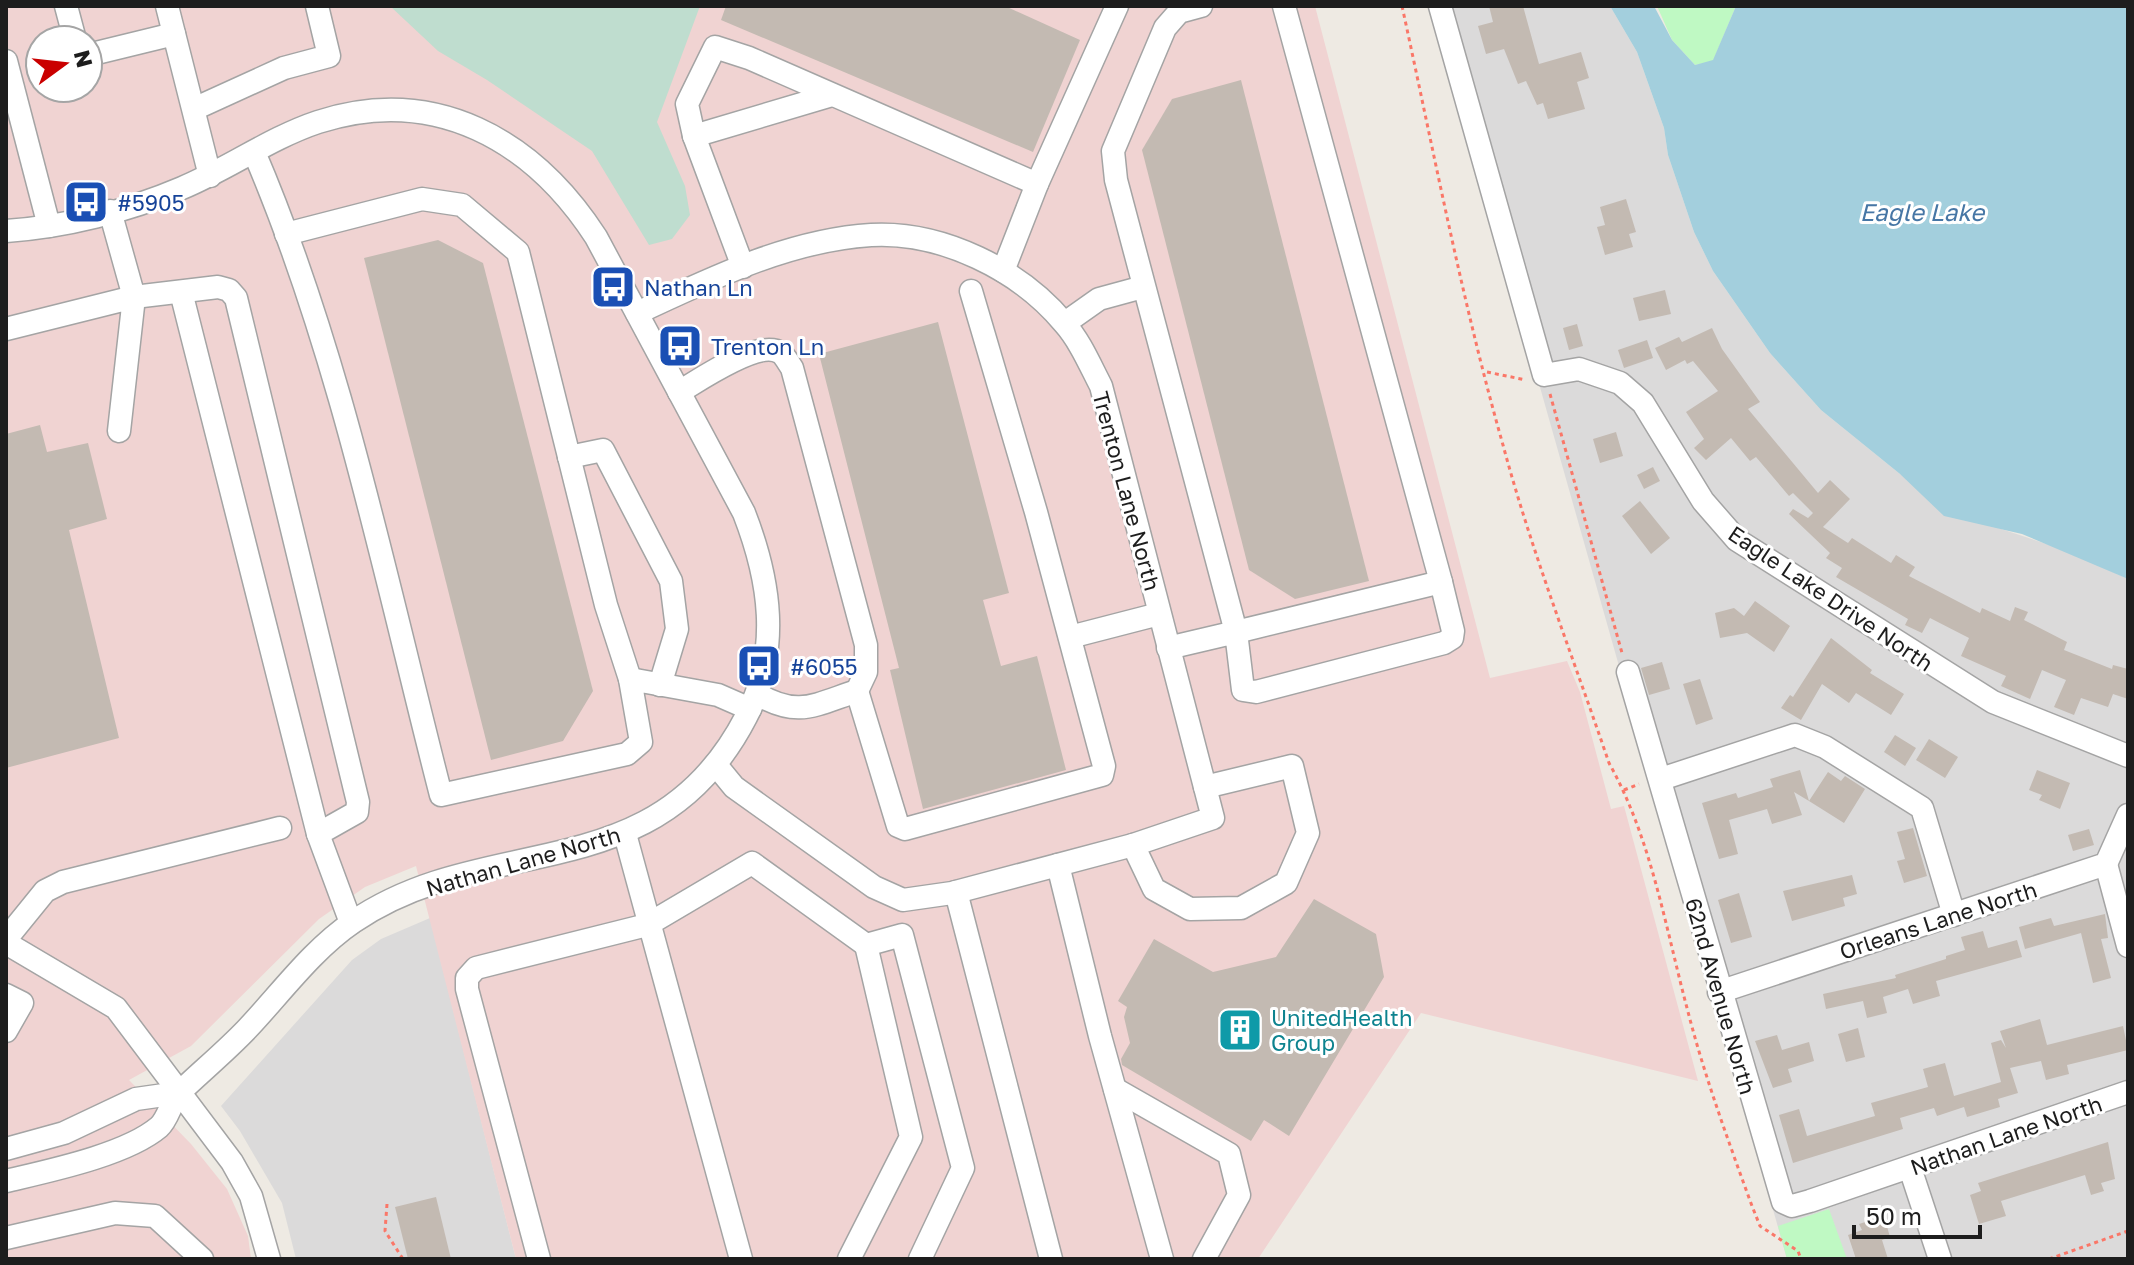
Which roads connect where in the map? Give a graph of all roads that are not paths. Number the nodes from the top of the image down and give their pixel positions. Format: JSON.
{"nodes":[{"id":1,"x":167,"y":6,"type":"edge"},
{"id":2,"x":317,"y":6,"type":"edge"},
{"id":3,"x":1117,"y":6,"type":"edge"},
{"id":4,"x":1201,"y":6,"type":"edge"},
{"id":5,"x":1284,"y":6,"type":"edge"},
{"id":6,"x":1440,"y":6,"type":"edge"},
{"id":7,"x":1180,"y":9,"type":"edge"},
{"id":8,"x":174,"y":34,"type":"junction"},
{"id":9,"x":104,"y":51,"type":"edge"},
{"id":10,"x":6,"y":61,"type":"edge"},
{"id":11,"x":832,"y":95,"type":"junction"},
{"id":12,"x":194,"y":109,"type":"junction"},
{"id":13,"x":694,"y":136,"type":"junction"},
{"id":14,"x":254,"y":152,"type":"junction"},
{"id":15,"x":210,"y":176,"type":"junction"},
{"id":16,"x":1037,"y":184,"type":"junction"},
{"id":17,"x":110,"y":211,"type":"junction"},
{"id":18,"x":49,"y":226,"type":"junction"},
{"id":19,"x":6,"y":231,"type":"edge"},
{"id":20,"x":286,"y":234,"type":"junction"},
{"id":21,"x":743,"y":267,"type":"junction"},
{"id":22,"x":1003,"y":271,"type":"junction"},
{"id":23,"x":1143,"y":287,"type":"junction"},
{"id":24,"x":971,"y":291,"type":"dead end"},
{"id":25,"x":181,"y":292,"type":"junction"},
{"id":26,"x":134,"y":297,"type":"junction"},
{"id":27,"x":637,"y":313,"type":"junction"},
{"id":28,"x":1065,"y":323,"type":"junction"},
{"id":29,"x":6,"y":329,"type":"edge"},
{"id":30,"x":679,"y":392,"type":"junction"},
{"id":31,"x":119,"y":431,"type":"dead end"},
{"id":32,"x":569,"y":457,"type":"junction"},
{"id":33,"x":1441,"y":582,"type":"junction"},
{"id":34,"x":1159,"y":614,"type":"junction"},
{"id":35,"x":1236,"y":632,"type":"junction"},
{"id":36,"x":1070,"y":637,"type":"junction"},
{"id":37,"x":1168,"y":648,"type":"junction"},
{"id":38,"x":1628,"y":672,"type":"road end"},
{"id":39,"x":630,"y":679,"type":"junction"},
{"id":40,"x":660,"y":685,"type":"junction"},
{"id":41,"x":857,"y":691,"type":"junction"},
{"id":42,"x":754,"y":701,"type":"junction"},
{"id":43,"x":2128,"y":756,"type":"edge"},
{"id":44,"x":716,"y":765,"type":"junction"},
{"id":45,"x":1661,"y":779,"type":"junction"},
{"id":46,"x":1205,"y":787,"type":"junction"},
{"id":47,"x":2128,"y":815,"type":"edge"},
{"id":48,"x":280,"y":828,"type":"dead end"},
{"id":49,"x":318,"y":834,"type":"junction"},
{"id":50,"x":625,"y":834,"type":"junction"},
{"id":51,"x":1133,"y":845,"type":"junction"},
{"id":52,"x":2106,"y":864,"type":"junction"},
{"id":53,"x":1058,"y":865,"type":"junction"},
{"id":54,"x":956,"y":892,"type":"junction"},
{"id":55,"x":903,"y":900,"type":"junction"},
{"id":56,"x":1954,"y":915,"type":"junction"},
{"id":57,"x":351,"y":923,"type":"junction"},
{"id":58,"x":647,"y":925,"type":"junction"},
{"id":59,"x":902,"y":935,"type":"junction"},
{"id":60,"x":6,"y":941,"type":"edge"},
{"id":61,"x":866,"y":945,"type":"junction"},
{"id":62,"x":2128,"y":946,"type":"edge"},
{"id":63,"x":1719,"y":992,"type":"junction"},
{"id":64,"x":6,"y":995,"type":"edge"},
{"id":65,"x":6,"y":1031,"type":"edge"},
{"id":66,"x":1115,"y":1089,"type":"junction"},
{"id":67,"x":2128,"y":1092,"type":"edge"},
{"id":68,"x":178,"y":1093,"type":"junction"},
{"id":69,"x":6,"y":1149,"type":"edge"},
{"id":70,"x":1910,"y":1168,"type":"junction"},
{"id":71,"x":6,"y":1181,"type":"edge"},
{"id":72,"x":1792,"y":1206,"type":"joint"},
{"id":73,"x":7,"y":1244,"type":"edge"},
{"id":74,"x":202,"y":1259,"type":"edge"},
{"id":75,"x":269,"y":1259,"type":"edge"},
{"id":76,"x":539,"y":1259,"type":"edge"},
{"id":77,"x":741,"y":1259,"type":"edge"},
{"id":78,"x":849,"y":1259,"type":"edge"},
{"id":79,"x":920,"y":1259,"type":"edge"},
{"id":80,"x":1051,"y":1259,"type":"edge"},
{"id":81,"x":1162,"y":1259,"type":"edge"},
{"id":82,"x":1204,"y":1259,"type":"edge"},
{"id":83,"x":1940,"y":1259,"type":"edge"}],
"edges":[{"from":1,"to":8,"type":"street"},
{"from":2,"to":12,"type":"street"},
{"from":3,"to":16,"type":"street"},
{"from":4,"to":7,"type":"street"},
{"from":5,"to":33,"type":"street"},
{"from":6,"to":43,"type":"street","name":"Eagle Lake Drive North"},
{"from":7,"to":23,"type":"street"},
{"from":8,"to":9,"type":"street"},
{"from":8,"to":12,"type":"street"},
{"from":10,"to":18,"type":"street"},
{"from":11,"to":13,"type":"street"},
{"from":11,"to":13,"type":"street"},
{"from":11,"to":16,"type":"street"},
{"from":12,"to":15,"type":"street"},
{"from":13,"to":21,"type":"street"},
{"from":14,"to":15,"type":"street"},
{"from":14,"to":20,"type":"street"},
{"from":14,"to":27,"type":"street"},
{"from":15,"to":17,"type":"street"},
{"from":16,"to":22,"type":"street"},
{"from":17,"to":18,"type":"street"},
{"from":17,"to":26,"type":"street"},
{"from":18,"to":19,"type":"street"},
{"from":20,"to":32,"type":"street"},
{"from":20,"to":39,"type":"street"},
{"from":21,"to":22,"type":"street","name":"Trenton Lane North"},
{"from":21,"to":27,"type":"street","name":"Trenton Lane North"},
{"from":22,"to":28,"type":"street","name":"Trenton Lane North"},
{"from":23,"to":28,"type":"street"},
{"from":23,"to":35,"type":"street"},
{"from":24,"to":36,"type":"street"},
{"from":25,"to":26,"type":"street"},
{"from":25,"to":49,"type":"street"},
{"from":25,"to":49,"type":"street"},
{"from":26,"to":29,"type":"street"},
{"from":26,"to":31,"type":"street"},
{"from":27,"to":30,"type":"street","name":"Nathan Lane North"},
{"from":28,"to":34,"type":"street","name":"Trenton Lane North"},
{"from":30,"to":41,"type":"street"},
{"from":30,"to":42,"type":"street","name":"Nathan Lane North"},
{"from":32,"to":39,"type":"street"},
{"from":32,"to":40,"type":"street"},
{"from":33,"to":35,"type":"street"},
{"from":33,"to":35,"type":"street"},
{"from":34,"to":36,"type":"street"},
{"from":34,"to":37,"type":"street","name":"Trenton Lane North"},
{"from":35,"to":37,"type":"street"},
{"from":36,"to":41,"type":"street"},
{"from":37,"to":46,"type":"street","name":"Trenton Lane North"},
{"from":38,"to":45,"type":"street","name":"62nd Avenue North"},
{"from":39,"to":40,"type":"street"},
{"from":40,"to":42,"type":"street"},
{"from":41,"to":42,"type":"street"},
{"from":42,"to":44,"type":"street","name":"Nathan Lane North"},
{"from":44,"to":50,"type":"street","name":"Nathan Lane North"},
{"from":44,"to":55,"type":"street"},
{"from":45,"to":56,"type":"street"},
{"from":45,"to":63,"type":"street","name":"62nd Avenue North"},
{"from":46,"to":51,"type":"street","name":"Trenton Lane North"},
{"from":46,"to":51,"type":"street"},
{"from":47,"to":52,"type":"street"},
{"from":48,"to":60,"type":"street"},
{"from":49,"to":57,"type":"street"},
{"from":50,"to":57,"type":"street","name":"Nathan Lane North"},
{"from":50,"to":58,"type":"street"},
{"from":51,"to":53,"type":"street"},
{"from":52,"to":56,"type":"street","name":"Orleans Lane North"},
{"from":52,"to":62,"type":"street"},
{"from":53,"to":54,"type":"street"},
{"from":53,"to":66,"type":"street"},
{"from":54,"to":55,"type":"street"},
{"from":54,"to":80,"type":"street"},
{"from":55,"to":59,"type":"street"},
{"from":56,"to":63,"type":"street","name":"Orleans Lane North"},
{"from":57,"to":68,"type":"street","name":"Nathan Lane North"},
{"from":58,"to":61,"type":"street"},
{"from":58,"to":76,"type":"street"},
{"from":58,"to":77,"type":"street"},
{"from":59,"to":61,"type":"street"},
{"from":59,"to":79,"type":"street"},
{"from":60,"to":68,"type":"street"},
{"from":61,"to":78,"type":"street"},
{"from":63,"to":72,"type":"street","name":"62nd Avenue North"},
{"from":64,"to":65,"type":"street"},
{"from":66,"to":81,"type":"street"},
{"from":66,"to":82,"type":"street"},
{"from":67,"to":70,"type":"street","name":"Nathan Lane North"},
{"from":68,"to":69,"type":"street"},
{"from":68,"to":71,"type":"street","name":"Nathan Lane North"},
{"from":68,"to":75,"type":"street"},
{"from":70,"to":72,"type":"street","name":"Nathan Lane North"},
{"from":70,"to":83,"type":"street"},
{"from":73,"to":74,"type":"street"}]}
